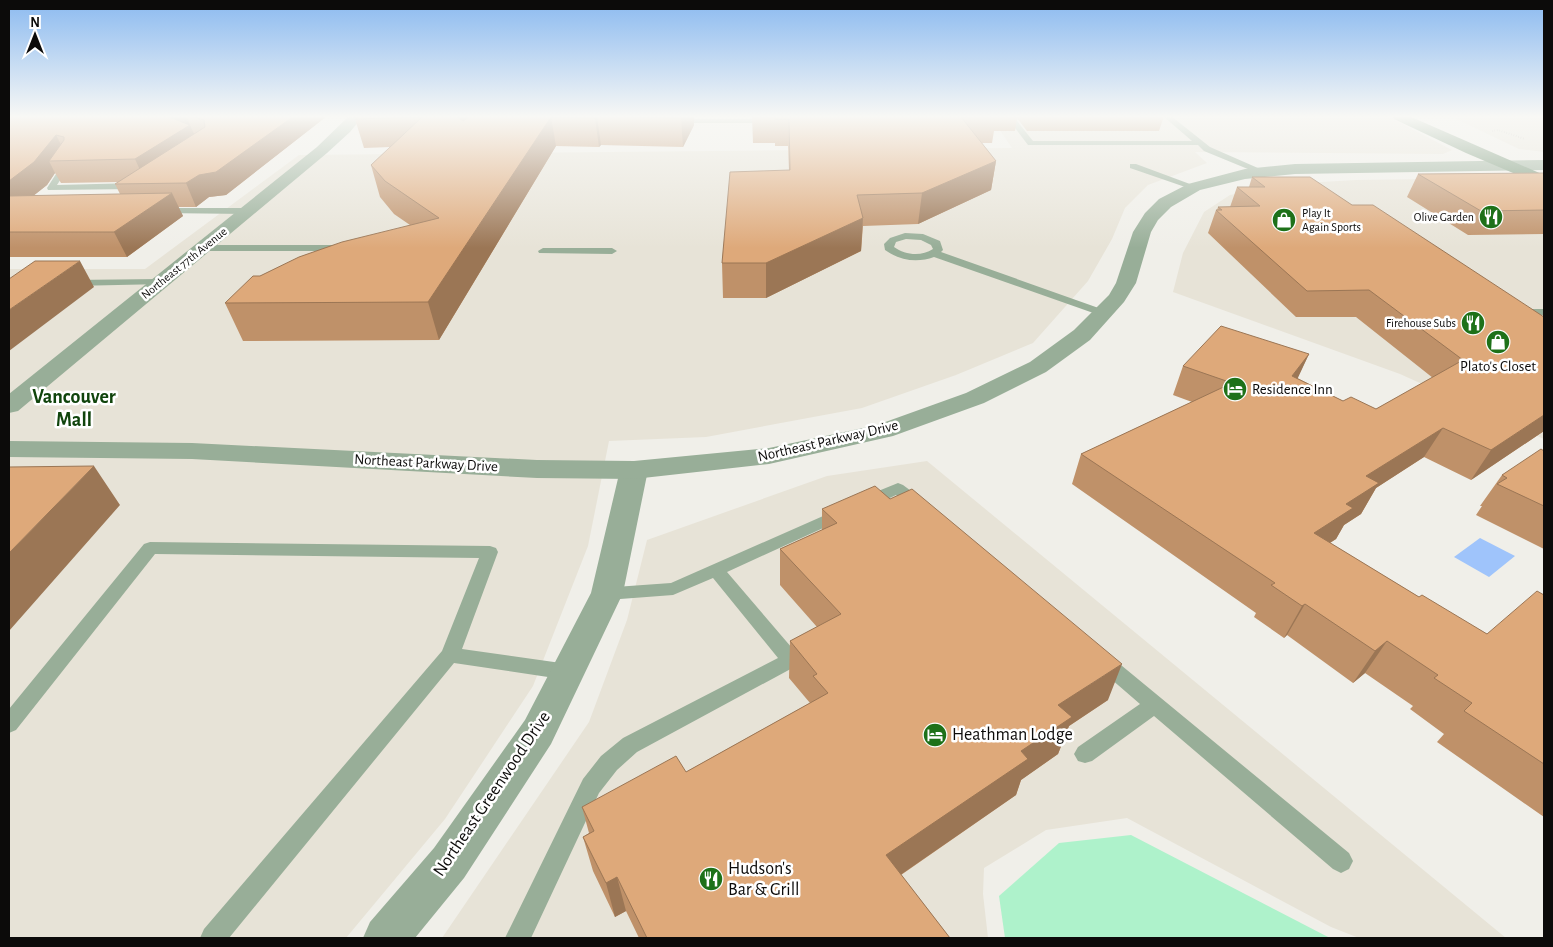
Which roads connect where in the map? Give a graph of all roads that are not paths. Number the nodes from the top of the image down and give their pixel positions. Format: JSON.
{"nodes":[{"id":1,"x":70,"y":160,"type":"edge"},
{"id":2,"x":310,"y":160,"type":"edge"},
{"id":3,"x":1234,"y":160,"type":"edge"},
{"id":4,"x":1495,"y":160,"type":"edge"},
{"id":5,"x":1531,"y":160,"type":"edge"},
{"id":6,"x":1544,"y":165,"type":"edge"},
{"id":7,"x":1134,"y":166,"type":"dead end"},
{"id":8,"x":1511,"y":167,"type":"junction"},
{"id":9,"x":1263,"y":172,"type":"junction"},
{"id":10,"x":1544,"y":181,"type":"edge"},
{"id":11,"x":1194,"y":187,"type":"junction"},
{"id":12,"x":133,"y":196,"type":"edge"},
{"id":13,"x":248,"y":211,"type":"junction"},
{"id":14,"x":149,"y":212,"type":"edge"},
{"id":15,"x":356,"y":239,"type":"edge"},
{"id":16,"x":202,"y":248,"type":"junction"},
{"id":17,"x":542,"y":251,"type":"dead end"},
{"id":18,"x":612,"y":251,"type":"dead end"},
{"id":19,"x":934,"y":253,"type":"dead end"},
{"id":20,"x":160,"y":282,"type":"junction"},
{"id":21,"x":64,"y":283,"type":"edge"},
{"id":22,"x":1502,"y":312,"type":"edge"},
{"id":23,"x":1544,"y":312,"type":"edge"},
{"id":24,"x":1103,"y":314,"type":"junction"},
{"id":25,"x":9,"y":406,"type":"edge"},
{"id":26,"x":9,"y":449,"type":"edge"},
{"id":27,"x":634,"y":470,"type":"junction"},
{"id":28,"x":936,"y":520,"type":"edge"},
{"id":29,"x":716,"y":570,"type":"junction"},
{"id":30,"x":607,"y":594,"type":"junction"},
{"id":31,"x":1087,"y":647,"type":"edge"},
{"id":32,"x":450,"y":655,"type":"junction"},
{"id":33,"x":568,"y":672,"type":"junction"},
{"id":34,"x":1155,"y":704,"type":"junction"},
{"id":35,"x":9,"y":724,"type":"edge"},
{"id":36,"x":1085,"y":754,"type":"dead end"},
{"id":37,"x":1341,"y":861,"type":"dead end"},
{"id":38,"x":400,"y":935,"type":"edge"},
{"id":39,"x":212,"y":938,"type":"edge"},
{"id":40,"x":518,"y":938,"type":"edge"}],
"edges":[{"from":1,"to":12,"type":"lane"},
{"from":2,"to":13,"type":"street","name":"Northeast 77th Avenue"},
{"from":3,"to":9,"type":"lane"},
{"from":4,"to":8,"type":"main road"},
{"from":5,"to":6,"type":"main road"},
{"from":6,"to":8,"type":"street","name":"Northeast Parkway Drive"},
{"from":7,"to":11,"type":"lane"},
{"from":8,"to":9,"type":"street","name":"Northeast Parkway Drive"},
{"from":8,"to":10,"type":"main road"},
{"from":9,"to":11,"type":"street","name":"Northeast Parkway Drive"},
{"from":11,"to":24,"type":"street","name":"Northeast Parkway Drive"},
{"from":13,"to":14,"type":"lane"},
{"from":13,"to":16,"type":"street","name":"Northeast 77th Avenue"},
{"from":15,"to":16,"type":"lane"},
{"from":16,"to":20,"type":"street","name":"Northeast 77th Avenue"},
{"from":17,"to":18,"type":"lane"},
{"from":19,"to":24,"type":"lane"},
{"from":20,"to":21,"type":"lane"},
{"from":20,"to":25,"type":"street","name":"Northeast 77th Avenue"},
{"from":22,"to":23,"type":"lane"},
{"from":24,"to":27,"type":"street","name":"Northeast Parkway Drive"},
{"from":26,"to":27,"type":"street","name":"Northeast Parkway Drive"},
{"from":27,"to":30,"type":"street","name":"Northeast Greenwood Drive"},
{"from":28,"to":29,"type":"lane"},
{"from":29,"to":30,"type":"lane"},
{"from":29,"to":40,"type":"lane"},
{"from":30,"to":33,"type":"street","name":"Northeast Greenwood Drive"},
{"from":31,"to":34,"type":"lane"},
{"from":32,"to":33,"type":"lane"},
{"from":32,"to":35,"type":"lane"},
{"from":32,"to":39,"type":"lane"},
{"from":33,"to":38,"type":"street","name":"Northeast Greenwood Drive"},
{"from":34,"to":36,"type":"lane"},
{"from":34,"to":37,"type":"lane"}]}
